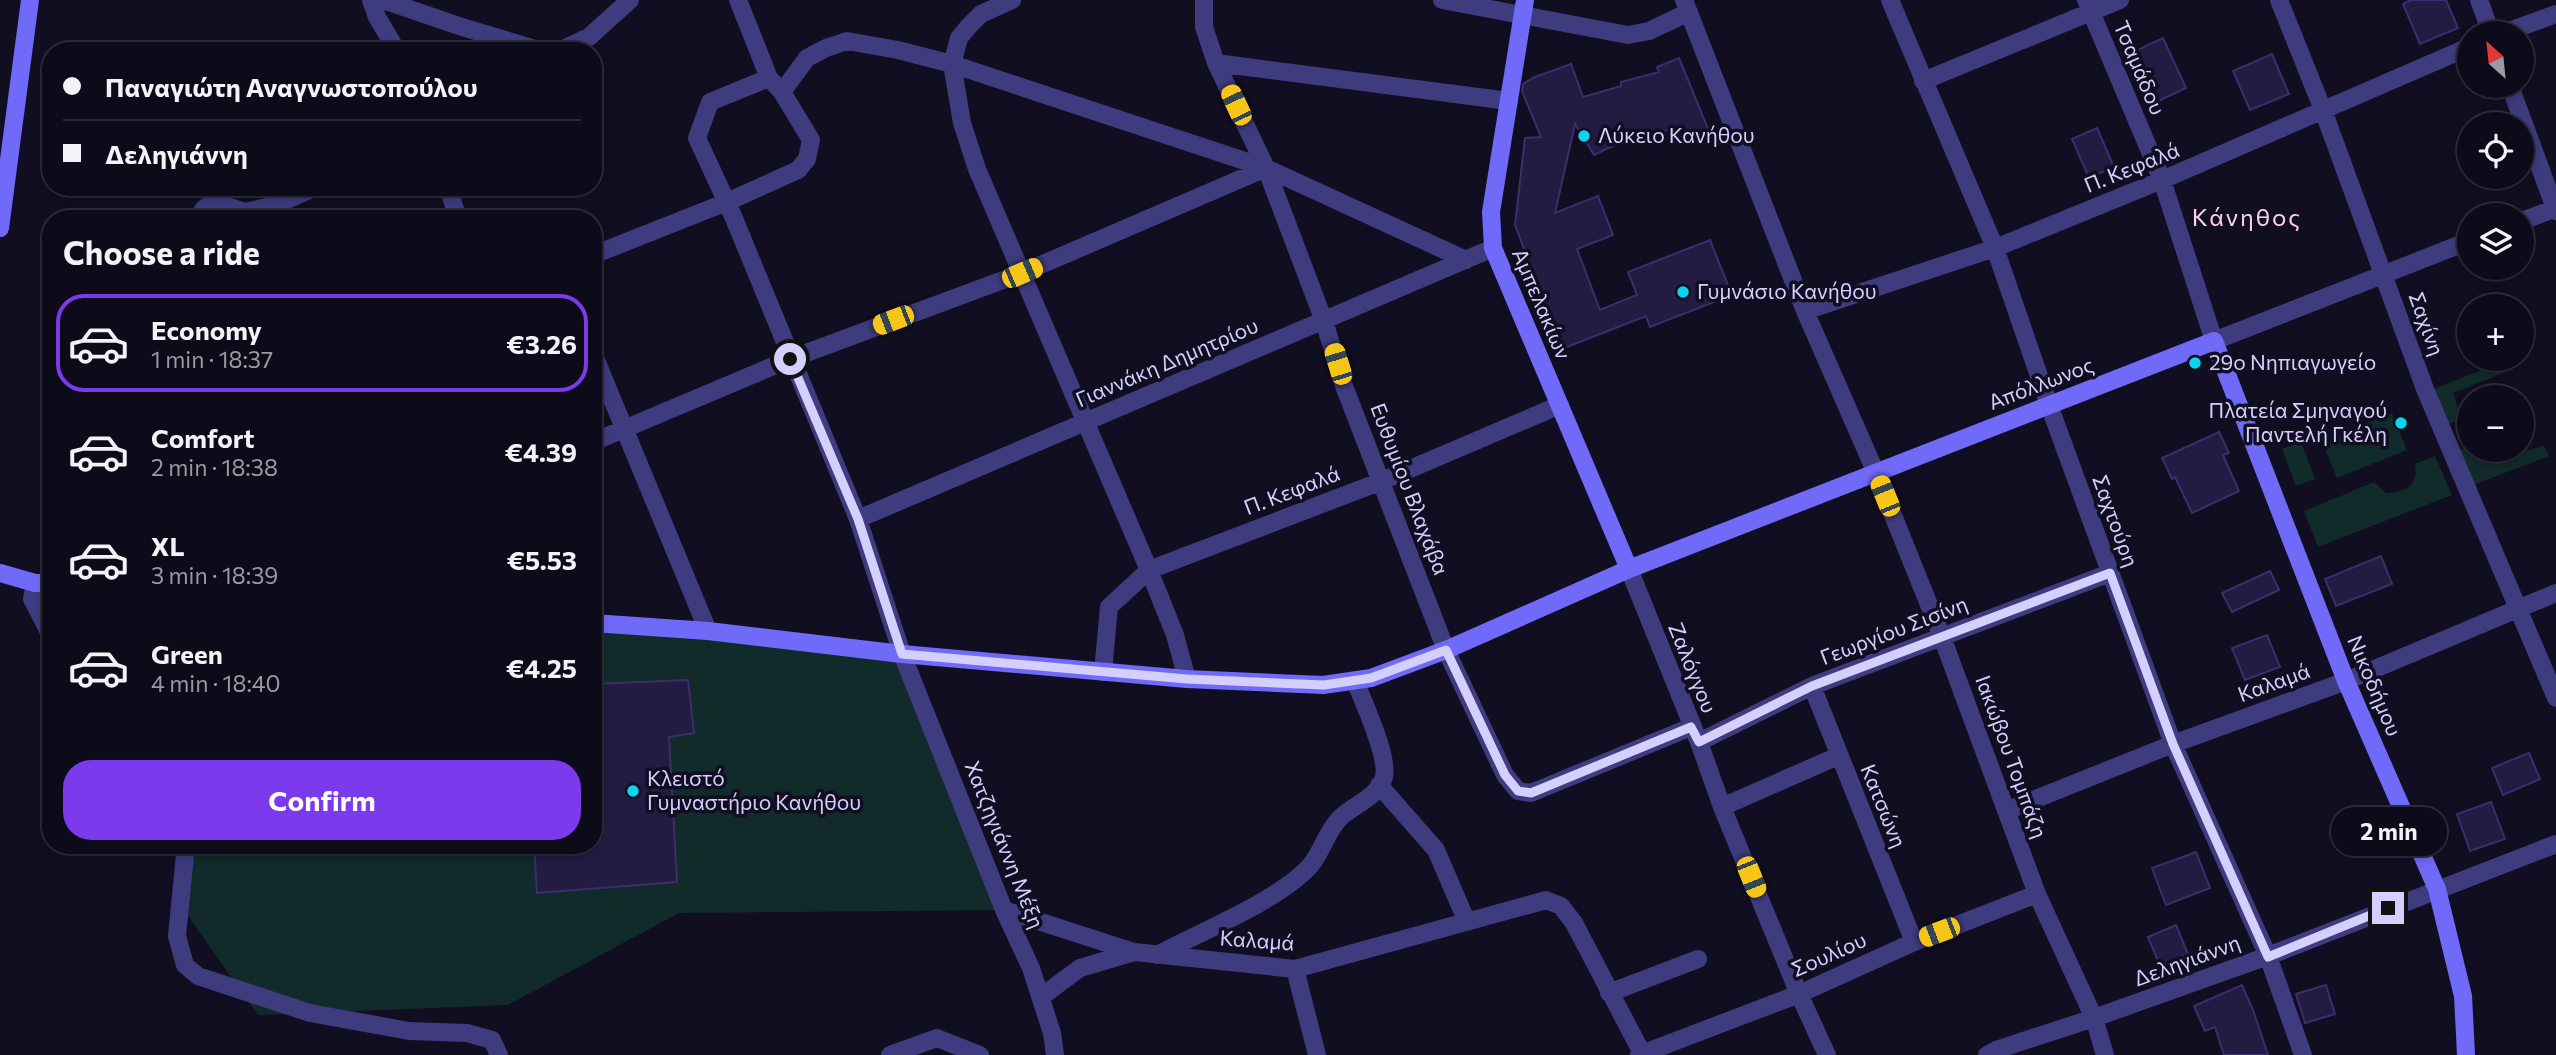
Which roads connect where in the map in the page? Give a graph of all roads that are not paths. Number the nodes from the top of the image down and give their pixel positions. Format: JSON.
{"nodes":[{"id":1,"x":30,"y":0,"type":"edge"},
{"id":2,"x":371,"y":0,"type":"edge"},
{"id":3,"x":383,"y":0,"type":"edge"},
{"id":4,"x":604,"y":0,"type":"edge"},
{"id":5,"x":630,"y":0,"type":"edge"},
{"id":6,"x":738,"y":0,"type":"edge"},
{"id":7,"x":1012,"y":0,"type":"edge"},
{"id":8,"x":1204,"y":0,"type":"edge"},
{"id":9,"x":1442,"y":0,"type":"edge"},
{"id":10,"x":1890,"y":0,"type":"edge"},
{"id":11,"x":2120,"y":0,"type":"edge"},
{"id":12,"x":2279,"y":0,"type":"edge"},
{"id":13,"x":2479,"y":0,"type":"edge"},
{"id":14,"x":1687,"y":6,"type":"edge"},
{"id":15,"x":2088,"y":6,"type":"edge"},
{"id":16,"x":1524,"y":8,"type":"edge"},
{"id":17,"x":2556,"y":14,"type":"edge"},
{"id":18,"x":606,"y":21,"type":"junction"},
{"id":19,"x":2487,"y":21,"type":"edge"},
{"id":20,"x":2534,"y":22,"type":"edge"},
{"id":21,"x":392,"y":42,"type":"edge"},
{"id":22,"x":489,"y":42,"type":"edge"},
{"id":23,"x":578,"y":42,"type":"edge"},
{"id":24,"x":2457,"y":52,"type":"edge"},
{"id":25,"x":1216,"y":63,"type":"junction"},
{"id":26,"x":952,"y":64,"type":"junction"},
{"id":27,"x":769,"y":78,"type":"junction"},
{"id":28,"x":1923,"y":81,"type":"junction"},
{"id":29,"x":782,"y":92,"type":"junction"},
{"id":30,"x":2514,"y":98,"type":"edge"},
{"id":31,"x":1509,"y":101,"type":"junction"},
{"id":32,"x":2323,"y":110,"type":"junction"},
{"id":33,"x":1266,"y":168,"type":"junction"},
{"id":34,"x":2162,"y":180,"type":"junction"},
{"id":35,"x":296,"y":196,"type":"edge"},
{"id":36,"x":727,"y":202,"type":"junction"},
{"id":37,"x":2556,"y":209,"type":"edge"},
{"id":38,"x":202,"y":210,"type":"edge"},
{"id":39,"x":239,"y":210,"type":"edge"},
{"id":40,"x":254,"y":210,"type":"edge"},
{"id":41,"x":2534,"y":217,"type":"edge"},
{"id":42,"x":0,"y":228,"type":"edge"},
{"id":43,"x":2457,"y":247,"type":"edge"},
{"id":44,"x":1493,"y":248,"type":"junction"},
{"id":45,"x":1995,"y":248,"type":"junction"},
{"id":46,"x":602,"y":252,"type":"edge"},
{"id":47,"x":1466,"y":260,"type":"junction"},
{"id":48,"x":1022,"y":273,"type":"junction"},
{"id":49,"x":2383,"y":275,"type":"junction"},
{"id":50,"x":1805,"y":311,"type":"junction"},
{"id":51,"x":1324,"y":321,"type":"junction"},
{"id":52,"x":2214,"y":341,"type":"junction"},
{"id":53,"x":790,"y":359,"type":"junction"},
{"id":54,"x":602,"y":374,"type":"edge"},
{"id":55,"x":1560,"y":405,"type":"junction"},
{"id":56,"x":2049,"y":405,"type":"junction"},
{"id":57,"x":1085,"y":423,"type":"junction"},
{"id":58,"x":625,"y":429,"type":"junction"},
{"id":59,"x":602,"y":438,"type":"edge"},
{"id":60,"x":1876,"y":472,"type":"junction"},
{"id":61,"x":1382,"y":481,"type":"junction"},
{"id":62,"x":858,"y":519,"type":"junction"},
{"id":63,"x":1629,"y":569,"type":"junction"},
{"id":64,"x":1149,"y":570,"type":"junction"},
{"id":65,"x":0,"y":573,"type":"edge"},
{"id":66,"x":2110,"y":573,"type":"junction"},
{"id":67,"x":39,"y":588,"type":"edge"},
{"id":68,"x":2556,"y":593,"type":"edge"},
{"id":69,"x":2516,"y":609,"type":"junction"},
{"id":70,"x":602,"y":624,"type":"edge"},
{"id":71,"x":708,"y":631,"type":"junction"},
{"id":72,"x":1942,"y":637,"type":"junction"},
{"id":73,"x":1446,"y":650,"type":"junction"},
{"id":74,"x":902,"y":654,"type":"junction"},
{"id":75,"x":1103,"y":672,"type":"junction"},
{"id":76,"x":1187,"y":679,"type":"junction"},
{"id":77,"x":1354,"y":681,"type":"junction"},
{"id":78,"x":2346,"y":681,"type":"junction"},
{"id":79,"x":1812,"y":686,"type":"junction"},
{"id":80,"x":2556,"y":698,"type":"edge"},
{"id":81,"x":1695,"y":735,"type":"junction"},
{"id":82,"x":2173,"y":744,"type":"junction"},
{"id":83,"x":1838,"y":756,"type":"junction"},
{"id":84,"x":1379,"y":785,"type":"junction"},
{"id":85,"x":1518,"y":791,"type":"joint"},
{"id":86,"x":1722,"y":807,"type":"junction"},
{"id":87,"x":2006,"y":811,"type":"junction"},
{"id":88,"x":2556,"y":844,"type":"edge"},
{"id":89,"x":185,"y":854,"type":"edge"},
{"id":90,"x":2437,"y":889,"type":"junction"},
{"id":91,"x":2037,"y":894,"type":"junction"},
{"id":92,"x":1004,"y":910,"type":"junction"},
{"id":93,"x":1467,"y":922,"type":"junction"},
{"id":94,"x":1914,"y":942,"type":"junction"},
{"id":95,"x":1134,"y":953,"type":"junction"},
{"id":96,"x":1157,"y":955,"type":"junction"},
{"id":97,"x":2268,"y":957,"type":"junction"},
{"id":98,"x":1698,"y":958,"type":"dead end"},
{"id":99,"x":1295,"y":969,"type":"junction"},
{"id":100,"x":1609,"y":993,"type":"junction"},
{"id":101,"x":1799,"y":994,"type":"junction"},
{"id":102,"x":1041,"y":997,"type":"junction"},
{"id":103,"x":2094,"y":1018,"type":"junction"},
{"id":104,"x":499,"y":1055,"type":"edge"},
{"id":105,"x":890,"y":1055,"type":"edge"},
{"id":106,"x":980,"y":1055,"type":"edge"},
{"id":107,"x":1055,"y":1055,"type":"edge"},
{"id":108,"x":1317,"y":1055,"type":"edge"},
{"id":109,"x":1642,"y":1055,"type":"edge"},
{"id":110,"x":1827,"y":1055,"type":"edge"},
{"id":111,"x":1987,"y":1055,"type":"edge"},
{"id":112,"x":2105,"y":1055,"type":"edge"},
{"id":113,"x":2303,"y":1055,"type":"edge"},
{"id":114,"x":2466,"y":1055,"type":"edge"}],
"edges":[{"from":1,"to":42,"type":"street"},
{"from":2,"to":21,"type":"street"},
{"from":3,"to":22,"type":"street"},
{"from":4,"to":18,"type":"street"},
{"from":5,"to":18,"type":"street"},
{"from":6,"to":27,"type":"street"},
{"from":7,"to":26,"type":"street"},
{"from":8,"to":25,"type":"street","name":"Ευθυμίου Βλαχάβα"},
{"from":9,"to":16,"type":"street"},
{"from":10,"to":28,"type":"street","name":"Σαχτούρη"},
{"from":11,"to":15,"type":"street"},
{"from":12,"to":32,"type":"street","name":"Σαχίνη"},
{"from":13,"to":19,"type":"street"},
{"from":14,"to":16,"type":"street"},
{"from":14,"to":50,"type":"street","name":"Ιακώβου Τομπάζη"},
{"from":15,"to":28,"type":"street"},
{"from":15,"to":34,"type":"street","name":"Τσαμάδου"},
{"from":16,"to":31,"type":"street","name":"Αμπελακίων"},
{"from":17,"to":20,"type":"street"},
{"from":18,"to":23,"type":"street"},
{"from":24,"to":32,"type":"street","name":"Π. Κεφαλά"},
{"from":25,"to":31,"type":"street"},
{"from":25,"to":33,"type":"street","name":"Ευθυμίου Βλαχάβα"},
{"from":26,"to":29,"type":"street"},
{"from":26,"to":33,"type":"street"},
{"from":26,"to":48,"type":"street"},
{"from":27,"to":29,"type":"street"},
{"from":27,"to":36,"type":"street"},
{"from":28,"to":45,"type":"street","name":"Σαχτούρη"},
{"from":29,"to":36,"type":"street"},
{"from":30,"to":37,"type":"street"},
{"from":31,"to":44,"type":"street","name":"Αμπελακίων"},
{"from":32,"to":34,"type":"street","name":"Π. Κεφαλά"},
{"from":32,"to":49,"type":"street","name":"Σαχίνη"},
{"from":33,"to":47,"type":"street"},
{"from":33,"to":48,"type":"street"},
{"from":33,"to":51,"type":"street","name":"Ευθυμίου Βλαχάβα"},
{"from":34,"to":45,"type":"street","name":"Π. Κεφαλά"},
{"from":34,"to":52,"type":"street","name":"Τσαμάδου"},
{"from":35,"to":40,"type":"street"},
{"from":36,"to":46,"type":"street"},
{"from":36,"to":53,"type":"street","name":"Χατζηγιάννη Μέξη"},
{"from":37,"to":41,"type":"street"},
{"from":38,"to":39,"type":"street"},
{"from":43,"to":49,"type":"street","name":"Απόλλωνος"},
{"from":44,"to":47,"type":"street","name":"Γιαννάκη Δημητρίου"},
{"from":44,"to":55,"type":"street","name":"Αμπελακίων"},
{"from":45,"to":50,"type":"street","name":"Π. Κεφαλά"},
{"from":45,"to":56,"type":"street","name":"Σαχτούρη"},
{"from":47,"to":51,"type":"street","name":"Γιαννάκη Δημητρίου"},
{"from":48,"to":53,"type":"street"},
{"from":48,"to":57,"type":"street"},
{"from":49,"to":52,"type":"street","name":"Απόλλωνος"},
{"from":49,"to":69,"type":"street","name":"Σαχίνη"},
{"from":50,"to":60,"type":"street","name":"Ιακώβου Τομπάζη"},
{"from":51,"to":57,"type":"street","name":"Γιαννάκη Δημητρίου"},
{"from":51,"to":61,"type":"street","name":"Ευθυμίου Βλαχάβα"},
{"from":52,"to":56,"type":"street","name":"Απόλλωνος"},
{"from":52,"to":78,"type":"street","name":"Νικοδήμου"},
{"from":53,"to":58,"type":"street"},
{"from":53,"to":62,"type":"street","name":"Χατζηγιάννη Μέξη"},
{"from":54,"to":58,"type":"street"},
{"from":55,"to":61,"type":"street","name":"Π. Κεφαλά"},
{"from":55,"to":63,"type":"street","name":"Αμπελακίων"},
{"from":56,"to":60,"type":"street","name":"Απόλλωνος"},
{"from":56,"to":66,"type":"street","name":"Σαχτούρη"},
{"from":57,"to":62,"type":"street","name":"Γιαννάκη Δημητρίου"},
{"from":57,"to":64,"type":"street"},
{"from":58,"to":59,"type":"street"},
{"from":58,"to":71,"type":"street"},
{"from":60,"to":63,"type":"street","name":"Απόλλωνος"},
{"from":60,"to":72,"type":"street","name":"Ιακώβου Τομπάζη"},
{"from":61,"to":64,"type":"street","name":"Π. Κεφαλά"},
{"from":61,"to":73,"type":"street","name":"Ευθυμίου Βλαχάβα"},
{"from":62,"to":74,"type":"street","name":"Χατζηγιάννη Μέξη"},
{"from":63,"to":73,"type":"street","name":"Απόλλωνος"},
{"from":63,"to":81,"type":"street","name":"Ζαλόγγου"},
{"from":64,"to":75,"type":"street","name":"Π. Κεφαλά"},
{"from":64,"to":76,"type":"street"},
{"from":65,"to":67,"type":"street"},
{"from":66,"to":72,"type":"street","name":"Γεωργίου Σισίνη"},
{"from":66,"to":82,"type":"street","name":"Σαχτούρη"},
{"from":68,"to":69,"type":"street","name":"Καλαμά"},
{"from":69,"to":78,"type":"street","name":"Καλαμά"},
{"from":69,"to":80,"type":"street","name":"Σαχίνη"},
{"from":70,"to":71,"type":"street","name":"Απόλλωνος"},
{"from":71,"to":74,"type":"street","name":"Απόλλωνος"},
{"from":72,"to":79,"type":"street","name":"Γεωργίου Σισίνη"},
{"from":72,"to":87,"type":"street","name":"Ιακώβου Τομπάζη"},
{"from":73,"to":77,"type":"street","name":"Απόλλωνος"},
{"from":73,"to":85,"type":"street","name":"Ευθυμίου Βλαχάβα"},
{"from":74,"to":75,"type":"street","name":"Απόλλωνος"},
{"from":74,"to":92,"type":"street","name":"Χατζηγιάννη Μέξη"},
{"from":75,"to":76,"type":"street","name":"Απόλλωνος"},
{"from":76,"to":77,"type":"street","name":"Απόλλωνος"},
{"from":77,"to":84,"type":"street"},
{"from":78,"to":82,"type":"street","name":"Καλαμά"},
{"from":78,"to":90,"type":"street","name":"Νικοδήμου"},
{"from":79,"to":81,"type":"street","name":"Γεωργίου Σισίνη"},
{"from":79,"to":83,"type":"street","name":"Κατσώνη"},
{"from":81,"to":85,"type":"street","name":"Γεωργίου Σισίνη"},
{"from":81,"to":86,"type":"street","name":"Ζαλόγγου"},
{"from":82,"to":87,"type":"street","name":"Καλαμά"},
{"from":82,"to":97,"type":"street","name":"Σαχτούρη"},
{"from":83,"to":86,"type":"street"},
{"from":83,"to":94,"type":"street","name":"Κατσώνη"},
{"from":84,"to":93,"type":"street"},
{"from":84,"to":96,"type":"street"},
{"from":86,"to":101,"type":"street","name":"Ζαλόγγου"},
{"from":87,"to":91,"type":"street","name":"Ιακώβου Τομπάζη"},
{"from":88,"to":90,"type":"street","name":"Δεληγιάννη"},
{"from":89,"to":104,"type":"street"},
{"from":90,"to":97,"type":"street","name":"Δεληγιάννη"},
{"from":90,"to":114,"type":"street","name":"Νικοδήμου"},
{"from":91,"to":94,"type":"street","name":"Σουλίου"},
{"from":91,"to":103,"type":"street","name":"Ιακώβου Τομπάζη"},
{"from":92,"to":95,"type":"street","name":"Καλαμά"},
{"from":92,"to":102,"type":"street","name":"Χατζηγιάννη Μέξη"},
{"from":93,"to":99,"type":"street","name":"Καλαμά"},
{"from":93,"to":100,"type":"street","name":"Καλαμά"},
{"from":94,"to":101,"type":"street","name":"Σουλίου"},
{"from":95,"to":96,"type":"street","name":"Καλαμά"},
{"from":95,"to":102,"type":"street"},
{"from":96,"to":99,"type":"street","name":"Καλαμά"},
{"from":97,"to":103,"type":"street","name":"Δεληγιάννη"},
{"from":97,"to":113,"type":"street","name":"Σαχτούρη"},
{"from":98,"to":100,"type":"street"},
{"from":99,"to":108,"type":"street"},
{"from":100,"to":109,"type":"street"},
{"from":101,"to":109,"type":"street","name":"Σουλίου"},
{"from":101,"to":110,"type":"street","name":"Ζαλόγγου"},
{"from":102,"to":107,"type":"street","name":"Χατζηγιάννη Μέξη"},
{"from":103,"to":111,"type":"street","name":"Δεληγιάννη"},
{"from":103,"to":112,"type":"street","name":"Ιακώβου Τομπάζη"},
{"from":105,"to":106,"type":"street"}]}
